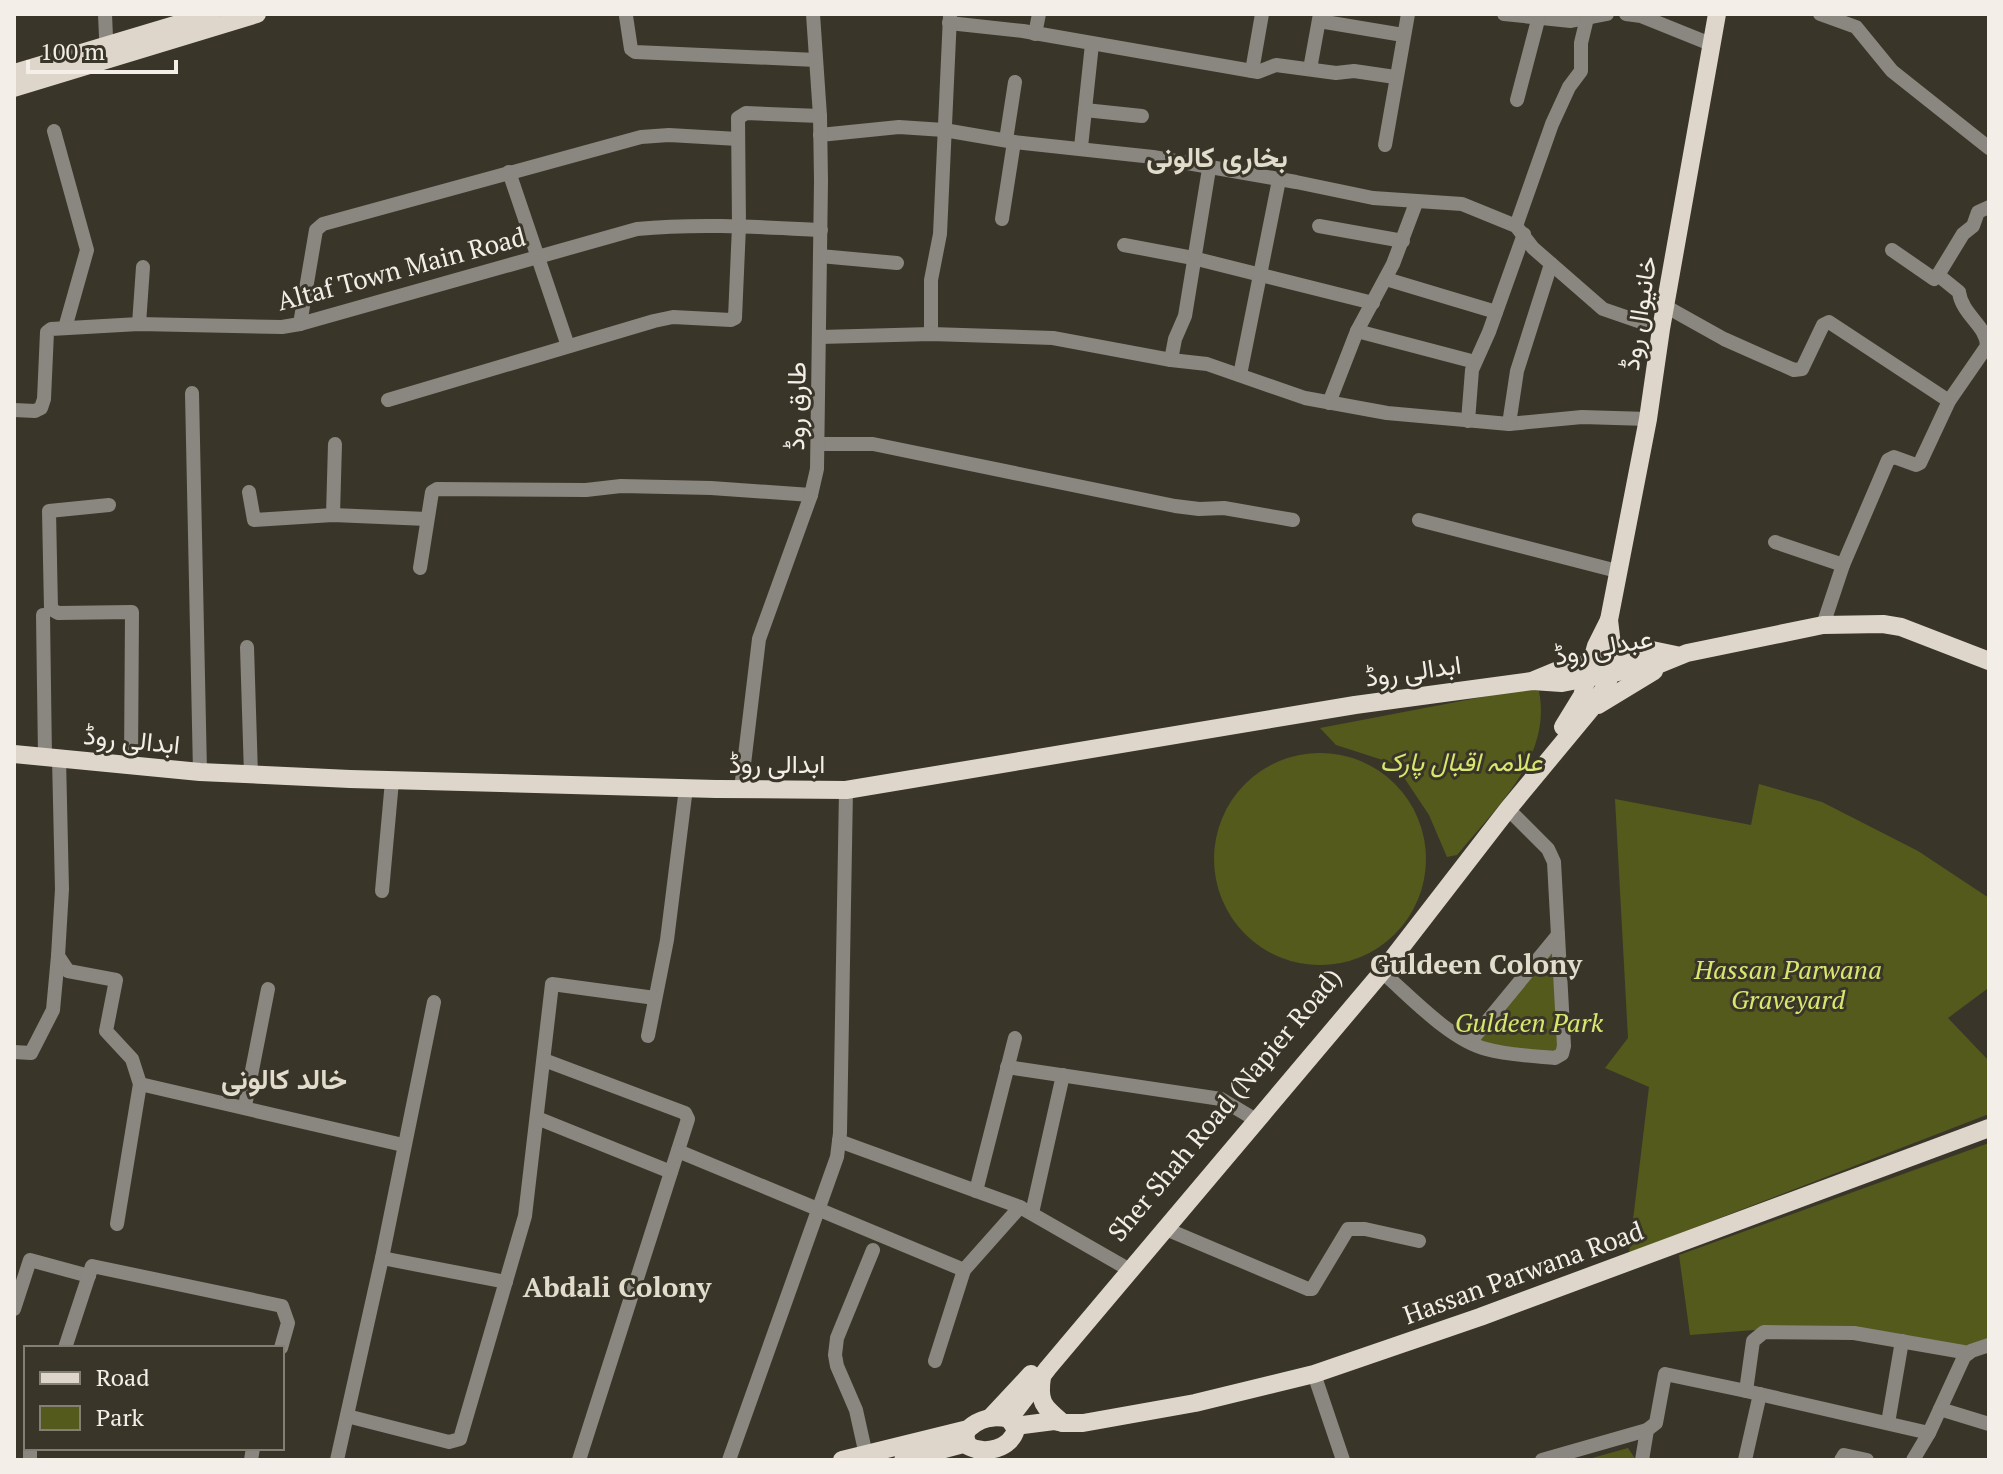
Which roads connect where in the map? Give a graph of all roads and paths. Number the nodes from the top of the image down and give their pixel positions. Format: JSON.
{"nodes":[{"id":1,"x":105,"y":14,"type":"edge"},
{"id":2,"x":211,"y":14,"type":"edge"},
{"id":3,"x":257,"y":14,"type":"edge"},
{"id":4,"x":813,"y":14,"type":"edge"},
{"id":5,"x":1039,"y":14,"type":"edge"},
{"id":6,"x":1262,"y":14,"type":"edge"},
{"id":7,"x":1408,"y":14,"type":"edge"},
{"id":8,"x":1504,"y":14,"type":"edge"},
{"id":9,"x":1607,"y":14,"type":"edge"},
{"id":10,"x":1626,"y":14,"type":"edge"},
{"id":11,"x":1717,"y":14,"type":"edge"},
{"id":12,"x":1820,"y":14,"type":"edge"},
{"id":13,"x":626,"y":16,"type":"edge"},
{"id":14,"x":1320,"y":17,"type":"edge"},
{"id":15,"x":1587,"y":18,"type":"junction"},
{"id":16,"x":949,"y":19,"type":"edge"},
{"id":17,"x":1538,"y":20,"type":"junction"},
{"id":18,"x":1035,"y":34,"type":"junction"},
{"id":19,"x":1403,"y":35,"type":"junction"},
{"id":20,"x":106,"y":37,"type":"dead end"},
{"id":21,"x":1092,"y":44,"type":"junction"},
{"id":22,"x":1713,"y":45,"type":"junction"},
{"id":23,"x":816,"y":60,"type":"junction"},
{"id":24,"x":1310,"y":69,"type":"junction"},
{"id":25,"x":1252,"y":71,"type":"junction"},
{"id":26,"x":14,"y":73,"type":"edge"},
{"id":27,"x":1395,"y":77,"type":"junction"},
{"id":28,"x":1015,"y":82,"type":"dead end"},
{"id":29,"x":14,"y":88,"type":"edge"},
{"id":30,"x":1517,"y":100,"type":"dead end"},
{"id":31,"x":1085,"y":110,"type":"junction"},
{"id":32,"x":820,"y":116,"type":"junction"},
{"id":33,"x":1142,"y":116,"type":"dead end"},
{"id":34,"x":944,"y":130,"type":"junction"},
{"id":35,"x":54,"y":131,"type":"dead end"},
{"id":36,"x":820,"y":135,"type":"junction"},
{"id":37,"x":738,"y":139,"type":"junction"},
{"id":38,"x":1010,"y":141,"type":"junction"},
{"id":39,"x":1385,"y":145,"type":"dead end"},
{"id":40,"x":1081,"y":147,"type":"junction"},
{"id":41,"x":1989,"y":148,"type":"edge"},
{"id":42,"x":1209,"y":169,"type":"junction"},
{"id":43,"x":509,"y":172,"type":"junction"},
{"id":44,"x":1279,"y":180,"type":"junction"},
{"id":45,"x":1416,"y":203,"type":"junction"},
{"id":46,"x":1989,"y":207,"type":"edge"},
{"id":47,"x":1002,"y":219,"type":"dead end"},
{"id":48,"x":739,"y":226,"type":"junction"},
{"id":49,"x":1319,"y":226,"type":"dead end"},
{"id":50,"x":821,"y":230,"type":"junction"},
{"id":51,"x":1520,"y":230,"type":"junction"},
{"id":52,"x":1403,"y":241,"type":"junction"},
{"id":53,"x":1124,"y":245,"type":"dead end"},
{"id":54,"x":1892,"y":250,"type":"dead end"},
{"id":55,"x":820,"y":256,"type":"junction"},
{"id":56,"x":538,"y":257,"type":"junction"},
{"id":57,"x":1193,"y":258,"type":"junction"},
{"id":58,"x":897,"y":263,"type":"dead end"},
{"id":59,"x":1551,"y":264,"type":"junction"},
{"id":60,"x":143,"y":267,"type":"dead end"},
{"id":61,"x":1260,"y":274,"type":"junction"},
{"id":62,"x":1938,"y":275,"type":"junction"},
{"id":63,"x":1386,"y":279,"type":"junction"},
{"id":64,"x":1373,"y":303,"type":"junction"},
{"id":65,"x":1665,"y":306,"type":"junction"},
{"id":66,"x":1496,"y":312,"type":"junction"},
{"id":67,"x":139,"y":324,"type":"junction"},
{"id":68,"x":300,"y":324,"type":"junction"},
{"id":69,"x":65,"y":328,"type":"junction"},
{"id":70,"x":1661,"y":329,"type":"junction"},
{"id":71,"x":1357,"y":331,"type":"junction"},
{"id":72,"x":931,"y":334,"type":"junction"},
{"id":73,"x":820,"y":337,"type":"junction"},
{"id":74,"x":568,"y":346,"type":"junction"},
{"id":75,"x":1171,"y":360,"type":"junction"},
{"id":76,"x":1475,"y":362,"type":"junction"},
{"id":77,"x":1240,"y":375,"type":"junction"},
{"id":78,"x":192,"y":393,"type":"dead end"},
{"id":79,"x":388,"y":400,"type":"dead end"},
{"id":80,"x":1949,"y":401,"type":"junction"},
{"id":81,"x":1329,"y":403,"type":"junction"},
{"id":82,"x":14,"y":410,"type":"edge"},
{"id":83,"x":1648,"y":419,"type":"junction"},
{"id":84,"x":1468,"y":421,"type":"junction"},
{"id":85,"x":1509,"y":424,"type":"junction"},
{"id":86,"x":335,"y":444,"type":"dead end"},
{"id":87,"x":819,"y":444,"type":"junction"},
{"id":88,"x":249,"y":492,"type":"dead end"},
{"id":89,"x":811,"y":495,"type":"junction"},
{"id":90,"x":109,"y":505,"type":"dead end"},
{"id":91,"x":333,"y":515,"type":"junction"},
{"id":92,"x":427,"y":519,"type":"junction"},
{"id":93,"x":1293,"y":520,"type":"dead end"},
{"id":94,"x":1419,"y":520,"type":"dead end"},
{"id":95,"x":1775,"y":542,"type":"dead end"},
{"id":96,"x":1843,"y":565,"type":"junction"},
{"id":97,"x":420,"y":568,"type":"dead end"},
{"id":98,"x":1617,"y":571,"type":"junction"},
{"id":99,"x":43,"y":615,"type":"dead end"},
{"id":100,"x":1823,"y":625,"type":"junction"},
{"id":101,"x":247,"y":647,"type":"dead end"},
{"id":102,"x":1676,"y":655,"type":"junction"},
{"id":103,"x":1989,"y":661,"type":"edge"},
{"id":104,"x":1600,"y":668,"type":"junction"},
{"id":105,"x":1541,"y":682,"type":"junction"},
{"id":106,"x":1590,"y":710,"type":"junction"},
{"id":107,"x":1565,"y":723,"type":"junction"},
{"id":108,"x":1553,"y":749,"type":"junction"},
{"id":109,"x":14,"y":754,"type":"edge"},
{"id":110,"x":52,"y":758,"type":"junction"},
{"id":111,"x":131,"y":765,"type":"junction"},
{"id":112,"x":200,"y":772,"type":"junction"},
{"id":113,"x":251,"y":775,"type":"junction"},
{"id":114,"x":392,"y":781,"type":"junction"},
{"id":115,"x":686,"y":788,"type":"junction"},
{"id":116,"x":741,"y":789,"type":"junction"},
{"id":117,"x":846,"y":790,"type":"junction"},
{"id":118,"x":1508,"y":809,"type":"junction"},
{"id":119,"x":382,"y":891,"type":"dead end"},
{"id":120,"x":1410,"y":926,"type":"junction"},
{"id":121,"x":1558,"y":935,"type":"junction"},
{"id":122,"x":58,"y":956,"type":"junction"},
{"id":123,"x":1382,"y":972,"type":"junction"},
{"id":124,"x":268,"y":989,"type":"dead end"},
{"id":125,"x":655,"y":998,"type":"junction"},
{"id":126,"x":434,"y":1002,"type":"dead end"},
{"id":127,"x":648,"y":1036,"type":"dead end"},
{"id":128,"x":1015,"y":1038,"type":"dead end"},
{"id":129,"x":1470,"y":1042,"type":"junction"},
{"id":130,"x":14,"y":1052,"type":"edge"},
{"id":131,"x":544,"y":1060,"type":"junction"},
{"id":132,"x":1007,"y":1067,"type":"junction"},
{"id":133,"x":1063,"y":1075,"type":"junction"},
{"id":134,"x":140,"y":1084,"type":"junction"},
{"id":135,"x":245,"y":1106,"type":"junction"},
{"id":136,"x":1251,"y":1117,"type":"junction"},
{"id":137,"x":537,"y":1118,"type":"junction"},
{"id":138,"x":1989,"y":1128,"type":"edge"},
{"id":139,"x":839,"y":1141,"type":"junction"},
{"id":140,"x":403,"y":1145,"type":"junction"},
{"id":141,"x":678,"y":1151,"type":"junction"},
{"id":142,"x":671,"y":1172,"type":"junction"},
{"id":143,"x":976,"y":1191,"type":"junction"},
{"id":144,"x":818,"y":1209,"type":"junction"},
{"id":145,"x":1026,"y":1210,"type":"junction"},
{"id":146,"x":117,"y":1224,"type":"dead end"},
{"id":147,"x":1166,"y":1229,"type":"junction"},
{"id":148,"x":1419,"y":1241,"type":"dead end"},
{"id":149,"x":873,"y":1250,"type":"dead end"},
{"id":150,"x":382,"y":1258,"type":"junction"},
{"id":151,"x":1123,"y":1266,"type":"junction"},
{"id":152,"x":964,"y":1270,"type":"junction"},
{"id":153,"x":89,"y":1276,"type":"junction"},
{"id":154,"x":506,"y":1282,"type":"junction"},
{"id":155,"x":14,"y":1309,"type":"edge"},
{"id":156,"x":1902,"y":1341,"type":"junction"},
{"id":157,"x":1989,"y":1345,"type":"edge"},
{"id":158,"x":66,"y":1346,"type":"edge"},
{"id":159,"x":282,"y":1346,"type":"edge"},
{"id":160,"x":1969,"y":1353,"type":"junction"},
{"id":161,"x":935,"y":1361,"type":"dead end"},
{"id":162,"x":1039,"y":1371,"type":"junction"},
{"id":163,"x":1314,"y":1374,"type":"junction"},
{"id":164,"x":1753,"y":1392,"type":"junction"},
{"id":165,"x":1940,"y":1409,"type":"junction"},
{"id":166,"x":347,"y":1416,"type":"junction"},
{"id":167,"x":990,"y":1418,"type":"junction"},
{"id":168,"x":1063,"y":1423,"type":"junction"},
{"id":169,"x":1888,"y":1423,"type":"junction"},
{"id":170,"x":1989,"y":1424,"type":"edge"},
{"id":171,"x":1013,"y":1426,"type":"junction"},
{"id":172,"x":1647,"y":1430,"type":"junction"},
{"id":173,"x":1929,"y":1433,"type":"junction"},
{"id":174,"x":977,"y":1449,"type":"edge"},
{"id":175,"x":866,"y":1455,"type":"junction"},
{"id":176,"x":939,"y":1456,"type":"edge"},
{"id":177,"x":1916,"y":1459,"type":"edge"},
{"id":178,"x":337,"y":1460,"type":"edge"},
{"id":179,"x":579,"y":1460,"type":"edge"},
{"id":180,"x":729,"y":1460,"type":"edge"},
{"id":181,"x":842,"y":1460,"type":"edge"},
{"id":182,"x":903,"y":1460,"type":"edge"},
{"id":183,"x":1343,"y":1460,"type":"edge"},
{"id":184,"x":1542,"y":1460,"type":"edge"},
{"id":185,"x":1642,"y":1460,"type":"edge"},
{"id":186,"x":1745,"y":1460,"type":"edge"},
{"id":187,"x":1841,"y":1460,"type":"edge"},
{"id":188,"x":1867,"y":1460,"type":"edge"}],
"edges":[{"from":1,"to":20,"type":"street"},
{"from":2,"to":26,"type":"main road"},
{"from":3,"to":29,"type":"main road"},
{"from":4,"to":23,"type":"street","name":"طارق روڈ"},
{"from":5,"to":18,"type":"street"},
{"from":6,"to":25,"type":"street"},
{"from":7,"to":19,"type":"street"},
{"from":8,"to":17,"type":"street"},
{"from":9,"to":15,"type":"street"},
{"from":10,"to":22,"type":"street"},
{"from":11,"to":22,"type":"main road","name":"خانیوال روڈ"},
{"from":12,"to":41,"type":"street"},
{"from":13,"to":23,"type":"street"},
{"from":14,"to":19,"type":"street"},
{"from":14,"to":24,"type":"street"},
{"from":15,"to":17,"type":"street"},
{"from":15,"to":51,"type":"street"},
{"from":16,"to":18,"type":"street"},
{"from":16,"to":34,"type":"street"},
{"from":17,"to":30,"type":"street"},
{"from":18,"to":21,"type":"street"},
{"from":19,"to":27,"type":"street"},
{"from":21,"to":25,"type":"street"},
{"from":21,"to":31,"type":"street"},
{"from":22,"to":65,"type":"main road","name":"خانیوال روڈ"},
{"from":23,"to":32,"type":"street","name":"طارق روڈ"},
{"from":24,"to":25,"type":"street"},
{"from":24,"to":27,"type":"street"},
{"from":27,"to":39,"type":"street"},
{"from":28,"to":38,"type":"street"},
{"from":31,"to":33,"type":"street"},
{"from":31,"to":40,"type":"street"},
{"from":32,"to":36,"type":"street","name":"طارق روڈ"},
{"from":32,"to":37,"type":"street"},
{"from":34,"to":36,"type":"street"},
{"from":34,"to":38,"type":"street"},
{"from":34,"to":72,"type":"street"},
{"from":35,"to":69,"type":"street"},
{"from":36,"to":50,"type":"street","name":"طارق روڈ"},
{"from":37,"to":43,"type":"street"},
{"from":37,"to":48,"type":"street"},
{"from":38,"to":40,"type":"street"},
{"from":38,"to":47,"type":"street"},
{"from":40,"to":42,"type":"street"},
{"from":42,"to":44,"type":"street"},
{"from":42,"to":57,"type":"street"},
{"from":43,"to":56,"type":"street"},
{"from":43,"to":68,"type":"street"},
{"from":44,"to":45,"type":"street"},
{"from":44,"to":61,"type":"street"},
{"from":45,"to":51,"type":"street"},
{"from":45,"to":52,"type":"street"},
{"from":46,"to":62,"type":"street"},
{"from":48,"to":50,"type":"street","name":"Altaf Town Main Road"},
{"from":48,"to":56,"type":"street","name":"Altaf Town Main Road"},
{"from":48,"to":74,"type":"street"},
{"from":49,"to":52,"type":"street"},
{"from":50,"to":55,"type":"street","name":"طارق روڈ"},
{"from":51,"to":59,"type":"street"},
{"from":51,"to":66,"type":"street"},
{"from":52,"to":63,"type":"street"},
{"from":53,"to":57,"type":"street"},
{"from":54,"to":62,"type":"street"},
{"from":55,"to":58,"type":"street"},
{"from":55,"to":73,"type":"street","name":"طارق روڈ"},
{"from":56,"to":68,"type":"street","name":"Altaf Town Main Road"},
{"from":56,"to":74,"type":"street"},
{"from":57,"to":61,"type":"street"},
{"from":57,"to":75,"type":"street"},
{"from":59,"to":70,"type":"street"},
{"from":59,"to":85,"type":"street"},
{"from":60,"to":67,"type":"street"},
{"from":61,"to":64,"type":"street"},
{"from":61,"to":77,"type":"street"},
{"from":62,"to":80,"type":"street"},
{"from":63,"to":64,"type":"street"},
{"from":63,"to":66,"type":"street"},
{"from":64,"to":71,"type":"street"},
{"from":65,"to":70,"type":"main road","name":"خانیوال روڈ"},
{"from":65,"to":80,"type":"street"},
{"from":66,"to":76,"type":"street"},
{"from":67,"to":68,"type":"street","name":"Altaf Town Main Road"},
{"from":67,"to":69,"type":"street","name":"Altaf Town Main Road"},
{"from":69,"to":82,"type":"street"},
{"from":70,"to":83,"type":"main road","name":"خانیوال روڈ"},
{"from":71,"to":76,"type":"street"},
{"from":71,"to":81,"type":"street"},
{"from":72,"to":73,"type":"street"},
{"from":72,"to":75,"type":"street"},
{"from":73,"to":87,"type":"street","name":"طارق روڈ"},
{"from":74,"to":79,"type":"street"},
{"from":75,"to":77,"type":"street"},
{"from":76,"to":84,"type":"street"},
{"from":77,"to":81,"type":"street"},
{"from":78,"to":112,"type":"street"},
{"from":80,"to":96,"type":"street"},
{"from":81,"to":84,"type":"street"},
{"from":83,"to":85,"type":"street"},
{"from":83,"to":98,"type":"main road","name":"خانیوال روڈ"},
{"from":84,"to":85,"type":"street"},
{"from":86,"to":91,"type":"street"},
{"from":87,"to":89,"type":"street","name":"طارق روڈ"},
{"from":87,"to":93,"type":"street"},
{"from":88,"to":91,"type":"street"},
{"from":89,"to":92,"type":"street"},
{"from":89,"to":116,"type":"street","name":"طارق روڈ"},
{"from":90,"to":111,"type":"street"},
{"from":91,"to":92,"type":"street"},
{"from":92,"to":97,"type":"street"},
{"from":94,"to":98,"type":"street"},
{"from":95,"to":96,"type":"street"},
{"from":96,"to":100,"type":"street"},
{"from":98,"to":104,"type":"main road","name":"خانیوال روڈ"},
{"from":99,"to":110,"type":"street"},
{"from":100,"to":102,"type":"main road"},
{"from":100,"to":103,"type":"main road"},
{"from":101,"to":113,"type":"street"},
{"from":102,"to":104,"type":"main road","name":"عبدلی روڈ"},
{"from":102,"to":106,"type":"main road"},
{"from":104,"to":105,"type":"main road","name":"عبدلی روڈ"},
{"from":104,"to":106,"type":"main road"},
{"from":104,"to":107,"type":"main road"},
{"from":105,"to":107,"type":"main road"},
{"from":105,"to":117,"type":"main road","name":"ابدالی روڈ"},
{"from":106,"to":108,"type":"main road"},
{"from":107,"to":108,"type":"main road"},
{"from":108,"to":118,"type":"main road","name":"Sher Shah Road (Napier Road)"},
{"from":108,"to":120,"type":"main road","name":"Sher Shah Road (Napier Road)"},
{"from":109,"to":110,"type":"main road","name":"ابدالی روڈ"},
{"from":110,"to":111,"type":"main road","name":"ابدالی روڈ"},
{"from":110,"to":122,"type":"street"},
{"from":111,"to":112,"type":"main road","name":"ابدالی روڈ"},
{"from":112,"to":113,"type":"main road","name":"ابدالی روڈ"},
{"from":113,"to":114,"type":"main road","name":"ابدالی روڈ"},
{"from":114,"to":115,"type":"main road","name":"ابدالی روڈ"},
{"from":114,"to":119,"type":"street"},
{"from":115,"to":116,"type":"main road","name":"ابدالی روڈ"},
{"from":115,"to":125,"type":"street"},
{"from":116,"to":117,"type":"main road","name":"ابدالی روڈ"},
{"from":117,"to":139,"type":"street"},
{"from":118,"to":120,"type":"main road","name":"Sher Shah Road (Napier Road)"},
{"from":118,"to":121,"type":"street"},
{"from":120,"to":123,"type":"main road","name":"Sher Shah Road (Napier Road)"},
{"from":120,"to":136,"type":"main road","name":"Sher Shah Road (Napier Road)"},
{"from":121,"to":129,"type":"street"},
{"from":121,"to":129,"type":"street"},
{"from":122,"to":130,"type":"street"},
{"from":122,"to":134,"type":"street"},
{"from":123,"to":129,"type":"street"},
{"from":123,"to":147,"type":"main road","name":"Sher Shah Road (Napier Road)"},
{"from":124,"to":135,"type":"street"},
{"from":125,"to":127,"type":"street"},
{"from":125,"to":131,"type":"street"},
{"from":126,"to":140,"type":"street"},
{"from":128,"to":132,"type":"street"},
{"from":131,"to":137,"type":"street"},
{"from":131,"to":141,"type":"street"},
{"from":132,"to":133,"type":"street"},
{"from":132,"to":143,"type":"street"},
{"from":133,"to":136,"type":"street"},
{"from":133,"to":145,"type":"street"},
{"from":134,"to":135,"type":"street"},
{"from":134,"to":146,"type":"street"},
{"from":135,"to":140,"type":"street"},
{"from":136,"to":151,"type":"main road","name":"Sher Shah Road (Napier Road)"},
{"from":137,"to":142,"type":"street"},
{"from":137,"to":154,"type":"street"},
{"from":138,"to":163,"type":"main road","name":"Hassan Parwana Road"},
{"from":139,"to":143,"type":"street"},
{"from":139,"to":144,"type":"street"},
{"from":140,"to":150,"type":"street"},
{"from":141,"to":142,"type":"street"},
{"from":141,"to":144,"type":"street"},
{"from":142,"to":179,"type":"street"},
{"from":143,"to":145,"type":"street"},
{"from":144,"to":152,"type":"street"},
{"from":144,"to":180,"type":"street"},
{"from":145,"to":151,"type":"street"},
{"from":145,"to":152,"type":"street"},
{"from":147,"to":148,"type":"street"},
{"from":147,"to":162,"type":"main road","name":"Sher Shah Road (Napier Road)"},
{"from":149,"to":175,"type":"street"},
{"from":150,"to":154,"type":"street"},
{"from":150,"to":166,"type":"street"},
{"from":151,"to":162,"type":"main road","name":"Sher Shah Road (Napier Road)"},
{"from":152,"to":161,"type":"street"},
{"from":153,"to":155,"type":"street"},
{"from":153,"to":158,"type":"street"},
{"from":153,"to":159,"type":"street"},
{"from":154,"to":166,"type":"street"},
{"from":156,"to":160,"type":"street"},
{"from":156,"to":164,"type":"street"},
{"from":156,"to":169,"type":"street"},
{"from":157,"to":160,"type":"street"},
{"from":160,"to":165,"type":"street"},
{"from":162,"to":167,"type":"main road"},
{"from":162,"to":168,"type":"main road"},
{"from":162,"to":171,"type":"main road"},
{"from":163,"to":168,"type":"main road","name":"Hassan Parwana Road"},
{"from":163,"to":183,"type":"street"},
{"from":164,"to":169,"type":"street"},
{"from":164,"to":172,"type":"street"},
{"from":164,"to":186,"type":"street"},
{"from":165,"to":170,"type":"street"},
{"from":165,"to":173,"type":"street"},
{"from":166,"to":178,"type":"street"},
{"from":167,"to":171,"type":"main road"},
{"from":167,"to":174,"type":"main road"},
{"from":168,"to":171,"type":"main road","name":"Hassan Parwana Road"},
{"from":169,"to":173,"type":"street"},
{"from":171,"to":174,"type":"main road"},
{"from":172,"to":184,"type":"street"},
{"from":172,"to":185,"type":"street"},
{"from":173,"to":177,"type":"street"},
{"from":174,"to":175,"type":"main road"},
{"from":174,"to":176,"type":"main road"},
{"from":175,"to":181,"type":"main road"},
{"from":176,"to":182,"type":"main road"},
{"from":187,"to":188,"type":"street"}]}
